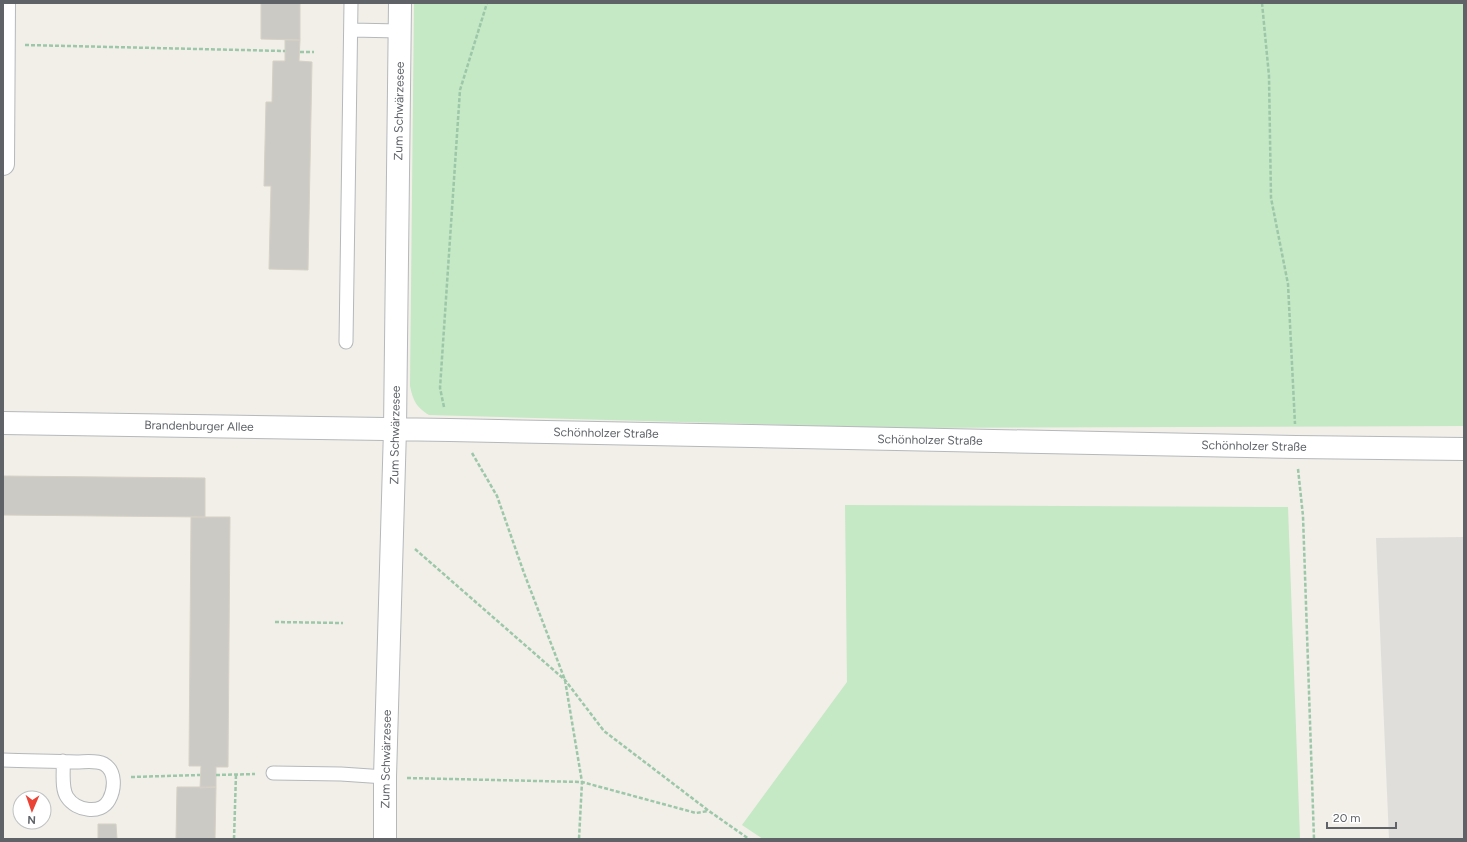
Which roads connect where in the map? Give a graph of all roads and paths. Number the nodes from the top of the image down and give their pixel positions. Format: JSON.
{"nodes":[{"id":1,"x":4,"y":3,"type":"edge"},
{"id":2,"x":352,"y":3,"type":"edge"},
{"id":3,"x":400,"y":3,"type":"edge"},
{"id":4,"x":487,"y":3,"type":"edge"},
{"id":5,"x":1262,"y":3,"type":"edge"},
{"id":6,"x":351,"y":30,"type":"junction"},
{"id":7,"x":400,"y":31,"type":"junction"},
{"id":8,"x":4,"y":45,"type":"junction"},
{"id":9,"x":285,"y":51,"type":"dead end"},
{"id":10,"x":300,"y":52,"type":"dead end"},
{"id":11,"x":314,"y":52,"type":"dead end"},
{"id":12,"x":3,"y":164,"type":"edge"},
{"id":13,"x":346,"y":342,"type":"dead end"},
{"id":14,"x":3,"y":423,"type":"edge"},
{"id":15,"x":395,"y":429,"type":"junction"},
{"id":16,"x":450,"y":430,"type":"junction"},
{"id":17,"x":469,"y":447,"type":"dead end"},
{"id":18,"x":1296,"y":447,"type":"junction"},
{"id":19,"x":1464,"y":449,"type":"edge"},
{"id":20,"x":393,"y":531,"type":"junction"},
{"id":21,"x":275,"y":622,"type":"dead end"},
{"id":22,"x":343,"y":623,"type":"dead end"},
{"id":23,"x":565,"y":680,"type":"junction"},
{"id":24,"x":3,"y":760,"type":"edge"},
{"id":25,"x":63,"y":761,"type":"junction"},
{"id":26,"x":273,"y":773,"type":"joint"},
{"id":27,"x":236,"y":774,"type":"junction"},
{"id":28,"x":200,"y":775,"type":"dead end"},
{"id":29,"x":216,"y":775,"type":"dead end"},
{"id":30,"x":113,"y":778,"type":"junction"},
{"id":31,"x":385,"y":778,"type":"junction"},
{"id":32,"x":582,"y":782,"type":"junction"},
{"id":33,"x":709,"y":811,"type":"junction"},
{"id":34,"x":234,"y":839,"type":"edge"},
{"id":35,"x":385,"y":839,"type":"edge"},
{"id":36,"x":579,"y":839,"type":"edge"},
{"id":37,"x":749,"y":839,"type":"edge"},
{"id":38,"x":1314,"y":839,"type":"edge"}],
"edges":[{"from":1,"to":8,"type":"street"},
{"from":2,"to":6,"type":"lane"},
{"from":3,"to":7,"type":"street","name":"Zum Schwärzesee"},
{"from":4,"to":16,"type":"path"},
{"from":5,"to":18,"type":"path"},
{"from":6,"to":7,"type":"lane"},
{"from":6,"to":13,"type":"lane"},
{"from":7,"to":15,"type":"street","name":"Zum Schwärzesee"},
{"from":8,"to":9,"type":"path"},
{"from":8,"to":12,"type":"street"},
{"from":10,"to":11,"type":"path"},
{"from":14,"to":15,"type":"street","name":"Brandenburger Allee"},
{"from":15,"to":16,"type":"street","name":"Schönholzer Straße"},
{"from":15,"to":20,"type":"street","name":"Zum Schwärzesee"},
{"from":16,"to":18,"type":"street","name":"Schönholzer Straße"},
{"from":17,"to":23,"type":"path"},
{"from":18,"to":19,"type":"street","name":"Schönholzer Straße"},
{"from":18,"to":38,"type":"path"},
{"from":20,"to":23,"type":"path"},
{"from":20,"to":31,"type":"street","name":"Zum Schwärzesee"},
{"from":21,"to":22,"type":"path"},
{"from":23,"to":32,"type":"path"},
{"from":23,"to":33,"type":"path"},
{"from":24,"to":25,"type":"lane"},
{"from":25,"to":30,"type":"lane"},
{"from":25,"to":30,"type":"lane"},
{"from":26,"to":27,"type":"path"},
{"from":26,"to":31,"type":"lane"},
{"from":27,"to":29,"type":"path"},
{"from":27,"to":34,"type":"path"},
{"from":28,"to":30,"type":"path"},
{"from":31,"to":32,"type":"path"},
{"from":31,"to":35,"type":"street","name":"Zum Schwärzesee"},
{"from":32,"to":33,"type":"path"},
{"from":32,"to":36,"type":"path"},
{"from":33,"to":37,"type":"path"}]}
